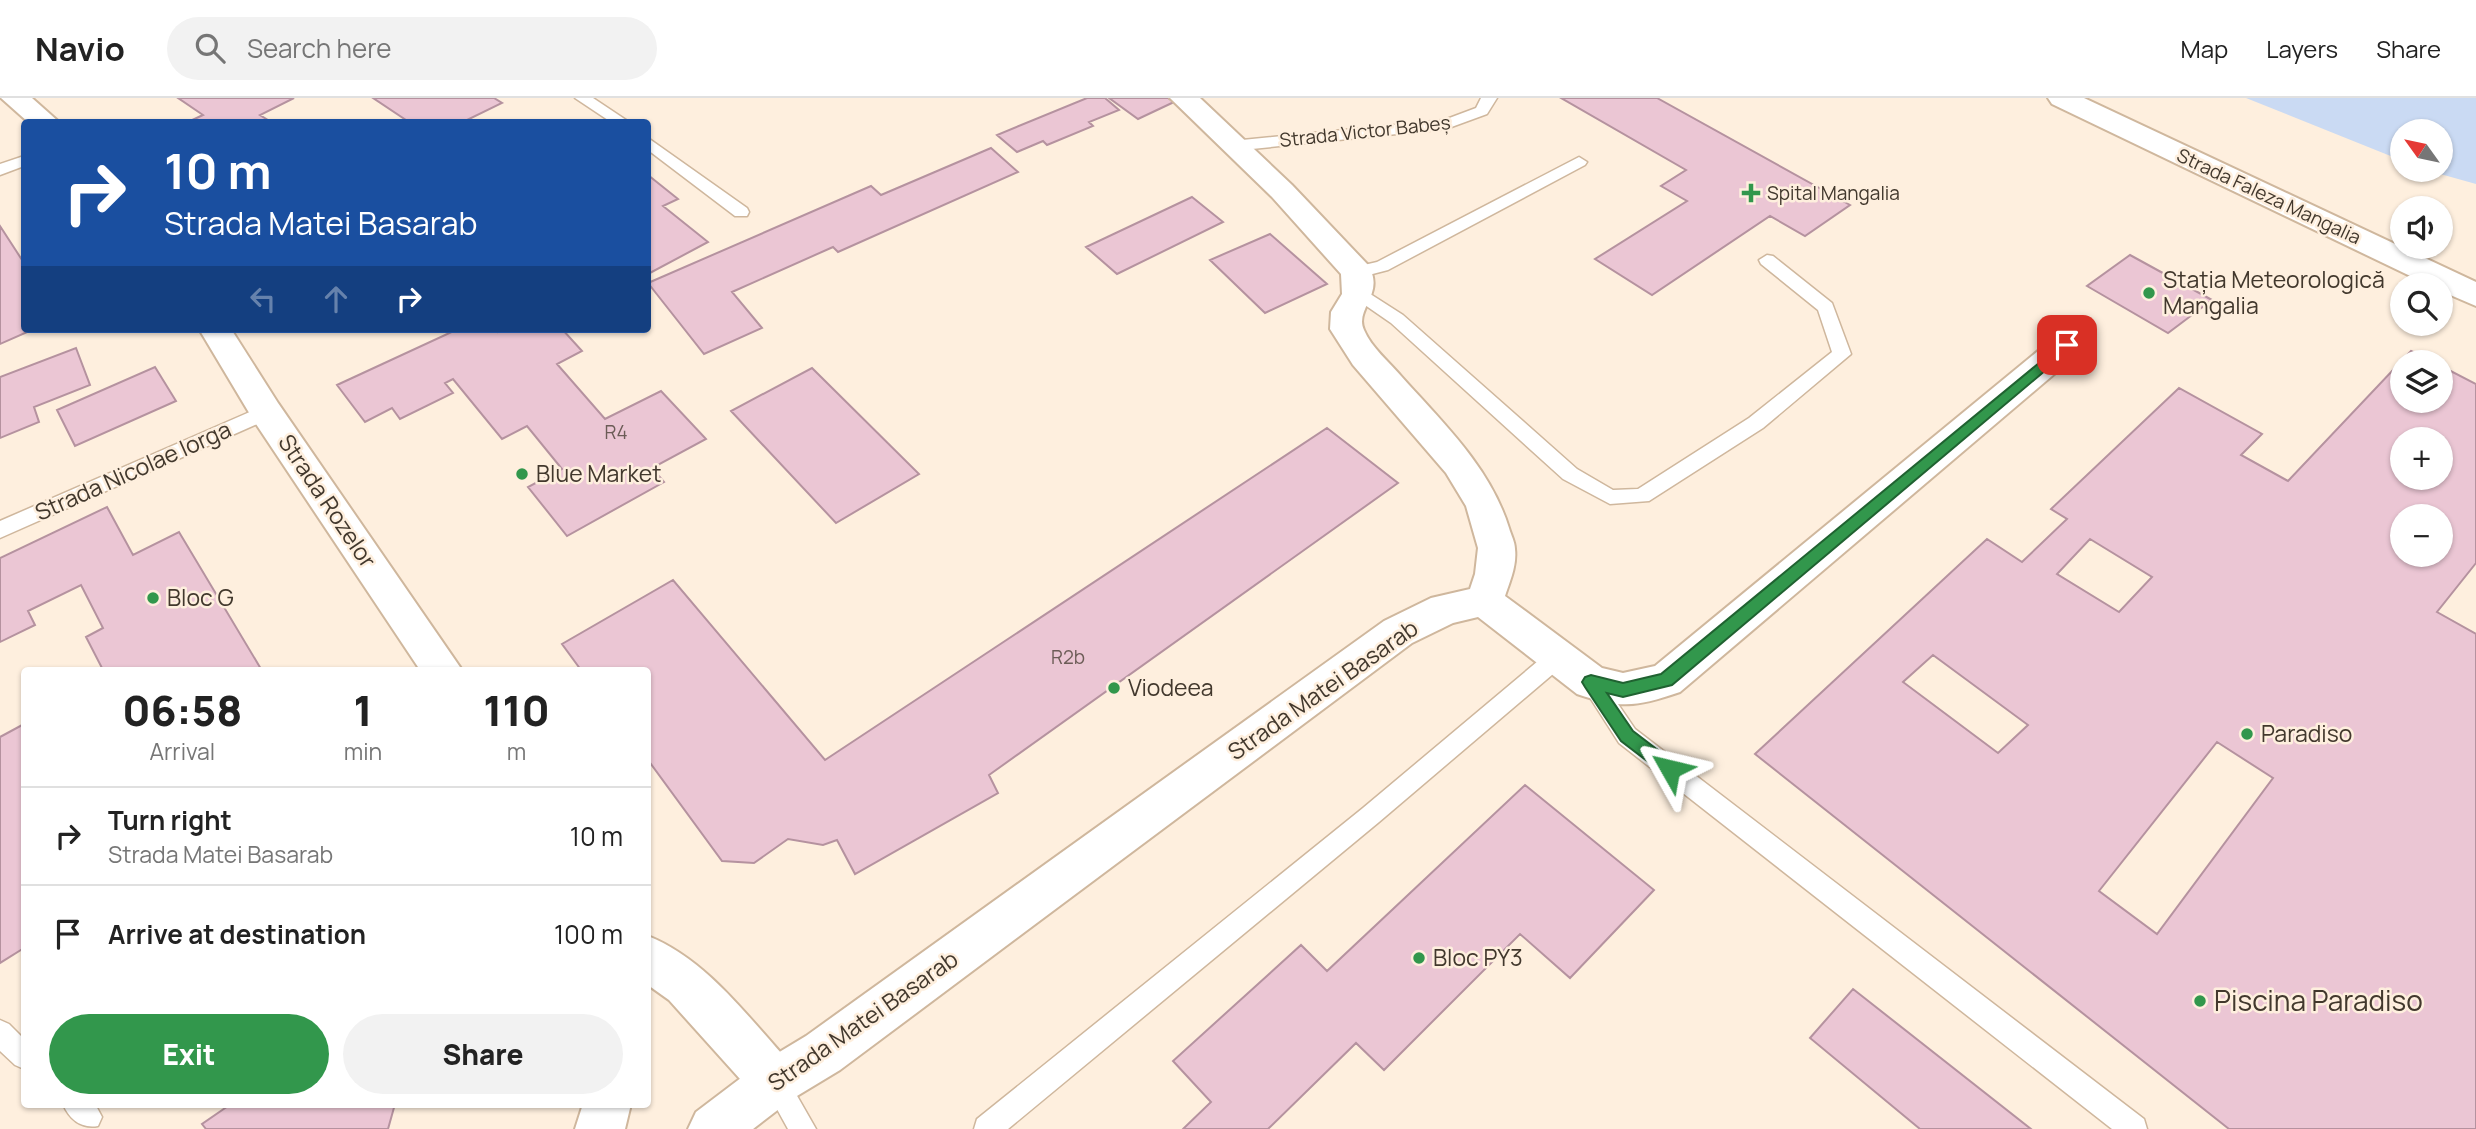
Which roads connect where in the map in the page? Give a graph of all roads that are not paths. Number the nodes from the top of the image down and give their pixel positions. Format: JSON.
{"nodes":[{"id":1,"x":15,"y":98,"type":"edge"},
{"id":2,"x":583,"y":98,"type":"edge"},
{"id":3,"x":1184,"y":98,"type":"edge"},
{"id":4,"x":1489,"y":98,"type":"edge"},
{"id":5,"x":2062,"y":98,"type":"edge"},
{"id":6,"x":41,"y":119,"type":"edge"},
{"id":7,"x":616,"y":119,"type":"edge"},
{"id":8,"x":651,"y":145,"type":"edge"},
{"id":9,"x":1232,"y":146,"type":"junction"},
{"id":10,"x":21,"y":162,"type":"edge"},
{"id":11,"x":1579,"y":162,"type":"dead end"},
{"id":12,"x":0,"y":170,"type":"edge"},
{"id":13,"x":741,"y":212,"type":"dead end"},
{"id":14,"x":1767,"y":260,"type":"dead end"},
{"id":15,"x":1357,"y":283,"type":"junction"},
{"id":16,"x":2476,"y":295,"type":"edge"},
{"id":17,"x":217,"y":333,"type":"edge"},
{"id":18,"x":2067,"y":345,"type":"dead end"},
{"id":19,"x":265,"y":412,"type":"junction"},
{"id":20,"x":0,"y":530,"type":"edge"},
{"id":21,"x":1484,"y":601,"type":"junction"},
{"id":22,"x":1558,"y":657,"type":"junction"},
{"id":23,"x":440,"y":667,"type":"edge"},
{"id":24,"x":1591,"y":682,"type":"junction"},
{"id":25,"x":651,"y":960,"type":"edge"},
{"id":26,"x":0,"y":1033,"type":"edge"},
{"id":27,"x":21,"y":1053,"type":"edge"},
{"id":28,"x":775,"y":1082,"type":"junction"},
{"id":29,"x":606,"y":1108,"type":"edge"},
{"id":30,"x":600,"y":1129,"type":"edge"},
{"id":31,"x":713,"y":1129,"type":"edge"},
{"id":32,"x":803,"y":1129,"type":"edge"},
{"id":33,"x":987,"y":1129,"type":"edge"},
{"id":34,"x":2134,"y":1129,"type":"edge"}],
"edges":[{"from":1,"to":6,"type":"street"},
{"from":2,"to":7,"type":"lane"},
{"from":3,"to":9,"type":"street"},
{"from":4,"to":9,"type":"lane","name":"Strada Victor Babeș"},
{"from":5,"to":16,"type":"street","name":"Strada Faleza Mangalia"},
{"from":8,"to":13,"type":"lane"},
{"from":9,"to":15,"type":"street"},
{"from":10,"to":12,"type":"lane"},
{"from":11,"to":15,"type":"lane"},
{"from":14,"to":15,"type":"lane"},
{"from":15,"to":21,"type":"street"},
{"from":17,"to":19,"type":"street","name":"Strada Rozelor"},
{"from":18,"to":24,"type":"street"},
{"from":19,"to":20,"type":"lane","name":"Strada Nicolae Iorga"},
{"from":19,"to":23,"type":"street","name":"Strada Rozelor"},
{"from":21,"to":22,"type":"street"},
{"from":21,"to":28,"type":"street","name":"Strada Matei Basarab"},
{"from":22,"to":24,"type":"street"},
{"from":22,"to":33,"type":"lane"},
{"from":24,"to":34,"type":"lane"},
{"from":25,"to":28,"type":"street"},
{"from":26,"to":27,"type":"lane"},
{"from":28,"to":31,"type":"street","name":"Strada Matei Basarab"},
{"from":28,"to":32,"type":"lane"},
{"from":29,"to":30,"type":"street"}]}
